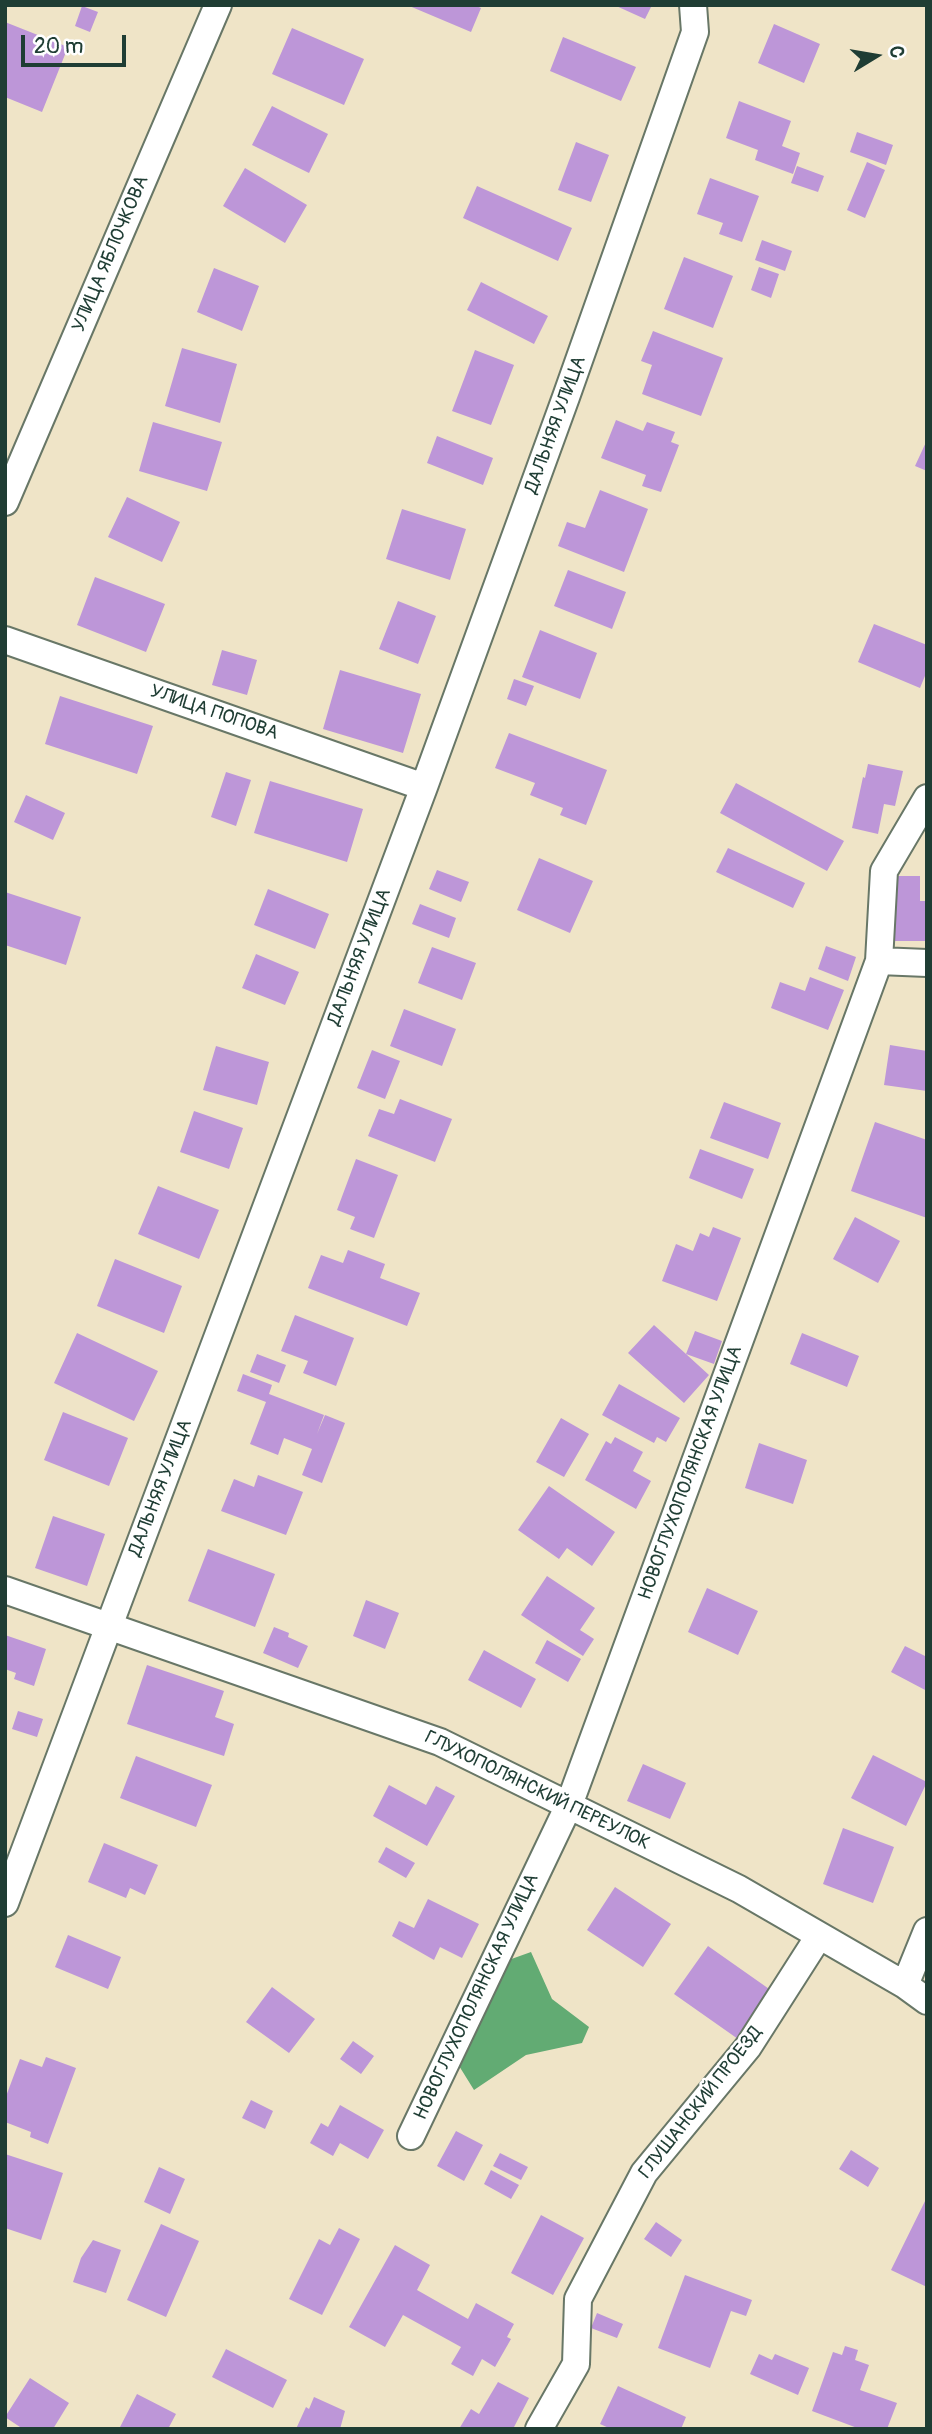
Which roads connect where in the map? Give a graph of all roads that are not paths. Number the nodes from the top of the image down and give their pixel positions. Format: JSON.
{"nodes":[{"id":1,"x":218,"y":5,"type":"edge"},
{"id":2,"x":693,"y":5,"type":"edge"},
{"id":3,"x":5,"y":502,"type":"edge"},
{"id":4,"x":5,"y":639,"type":"edge"},
{"id":5,"x":424,"y":787,"type":"junction"},
{"id":6,"x":927,"y":798,"type":"edge"},
{"id":7,"x":879,"y":961,"type":"junction"},
{"id":8,"x":927,"y":963,"type":"edge"},
{"id":9,"x":5,"y":1590,"type":"edge"},
{"id":10,"x":109,"y":1627,"type":"junction"},
{"id":11,"x":569,"y":1805,"type":"junction"},
{"id":12,"x":5,"y":1903,"type":"edge"},
{"id":13,"x":927,"y":1931,"type":"edge"},
{"id":14,"x":819,"y":1936,"type":"junction"},
{"id":15,"x":905,"y":1985,"type":"junction"},
{"id":16,"x":927,"y":2001,"type":"edge"},
{"id":17,"x":411,"y":2136,"type":"dead end"},
{"id":18,"x":539,"y":2429,"type":"edge"}],
"edges":[{"from":1,"to":3,"type":"street","name":"УЛИЦА ЯБЛОЧКОВА"},
{"from":2,"to":5,"type":"street","name":"ДАЛЬНЯЯ УЛИЦА"},
{"from":4,"to":5,"type":"street","name":"УЛИЦА ПОПОВА"},
{"from":5,"to":10,"type":"street","name":"ДАЛЬНЯЯ УЛИЦА"},
{"from":6,"to":7,"type":"street","name":"НОВОГЛУХОПОЛЯНСКАЯ УЛИЦА"},
{"from":7,"to":8,"type":"street"},
{"from":7,"to":11,"type":"street","name":"НОВОГЛУХОПОЛЯНСКАЯ УЛИЦА"},
{"from":9,"to":10,"type":"street","name":"ГЛУХОПОЛЯНСКИЙ ПЕРЕУЛОК"},
{"from":10,"to":11,"type":"street","name":"ГЛУХОПОЛЯНСКИЙ ПЕРЕУЛОК"},
{"from":10,"to":12,"type":"street","name":"ДАЛЬНЯЯ УЛИЦА"},
{"from":11,"to":14,"type":"street","name":"ГЛУХОПОЛЯНСКИЙ ПЕРЕУЛОК"},
{"from":11,"to":17,"type":"street","name":"НОВОГЛУХОПОЛЯНСКАЯ УЛИЦА"},
{"from":13,"to":15,"type":"street"},
{"from":14,"to":15,"type":"street","name":"ГЛУХОПОЛЯНСКИЙ ПЕРЕУЛОК"},
{"from":14,"to":18,"type":"street","name":"ГЛУШАНСКИЙ ПРОЕЗД"},
{"from":15,"to":16,"type":"street","name":"ГЛУХОПОЛЯНСКИЙ ПЕРЕУЛОК"}]}
